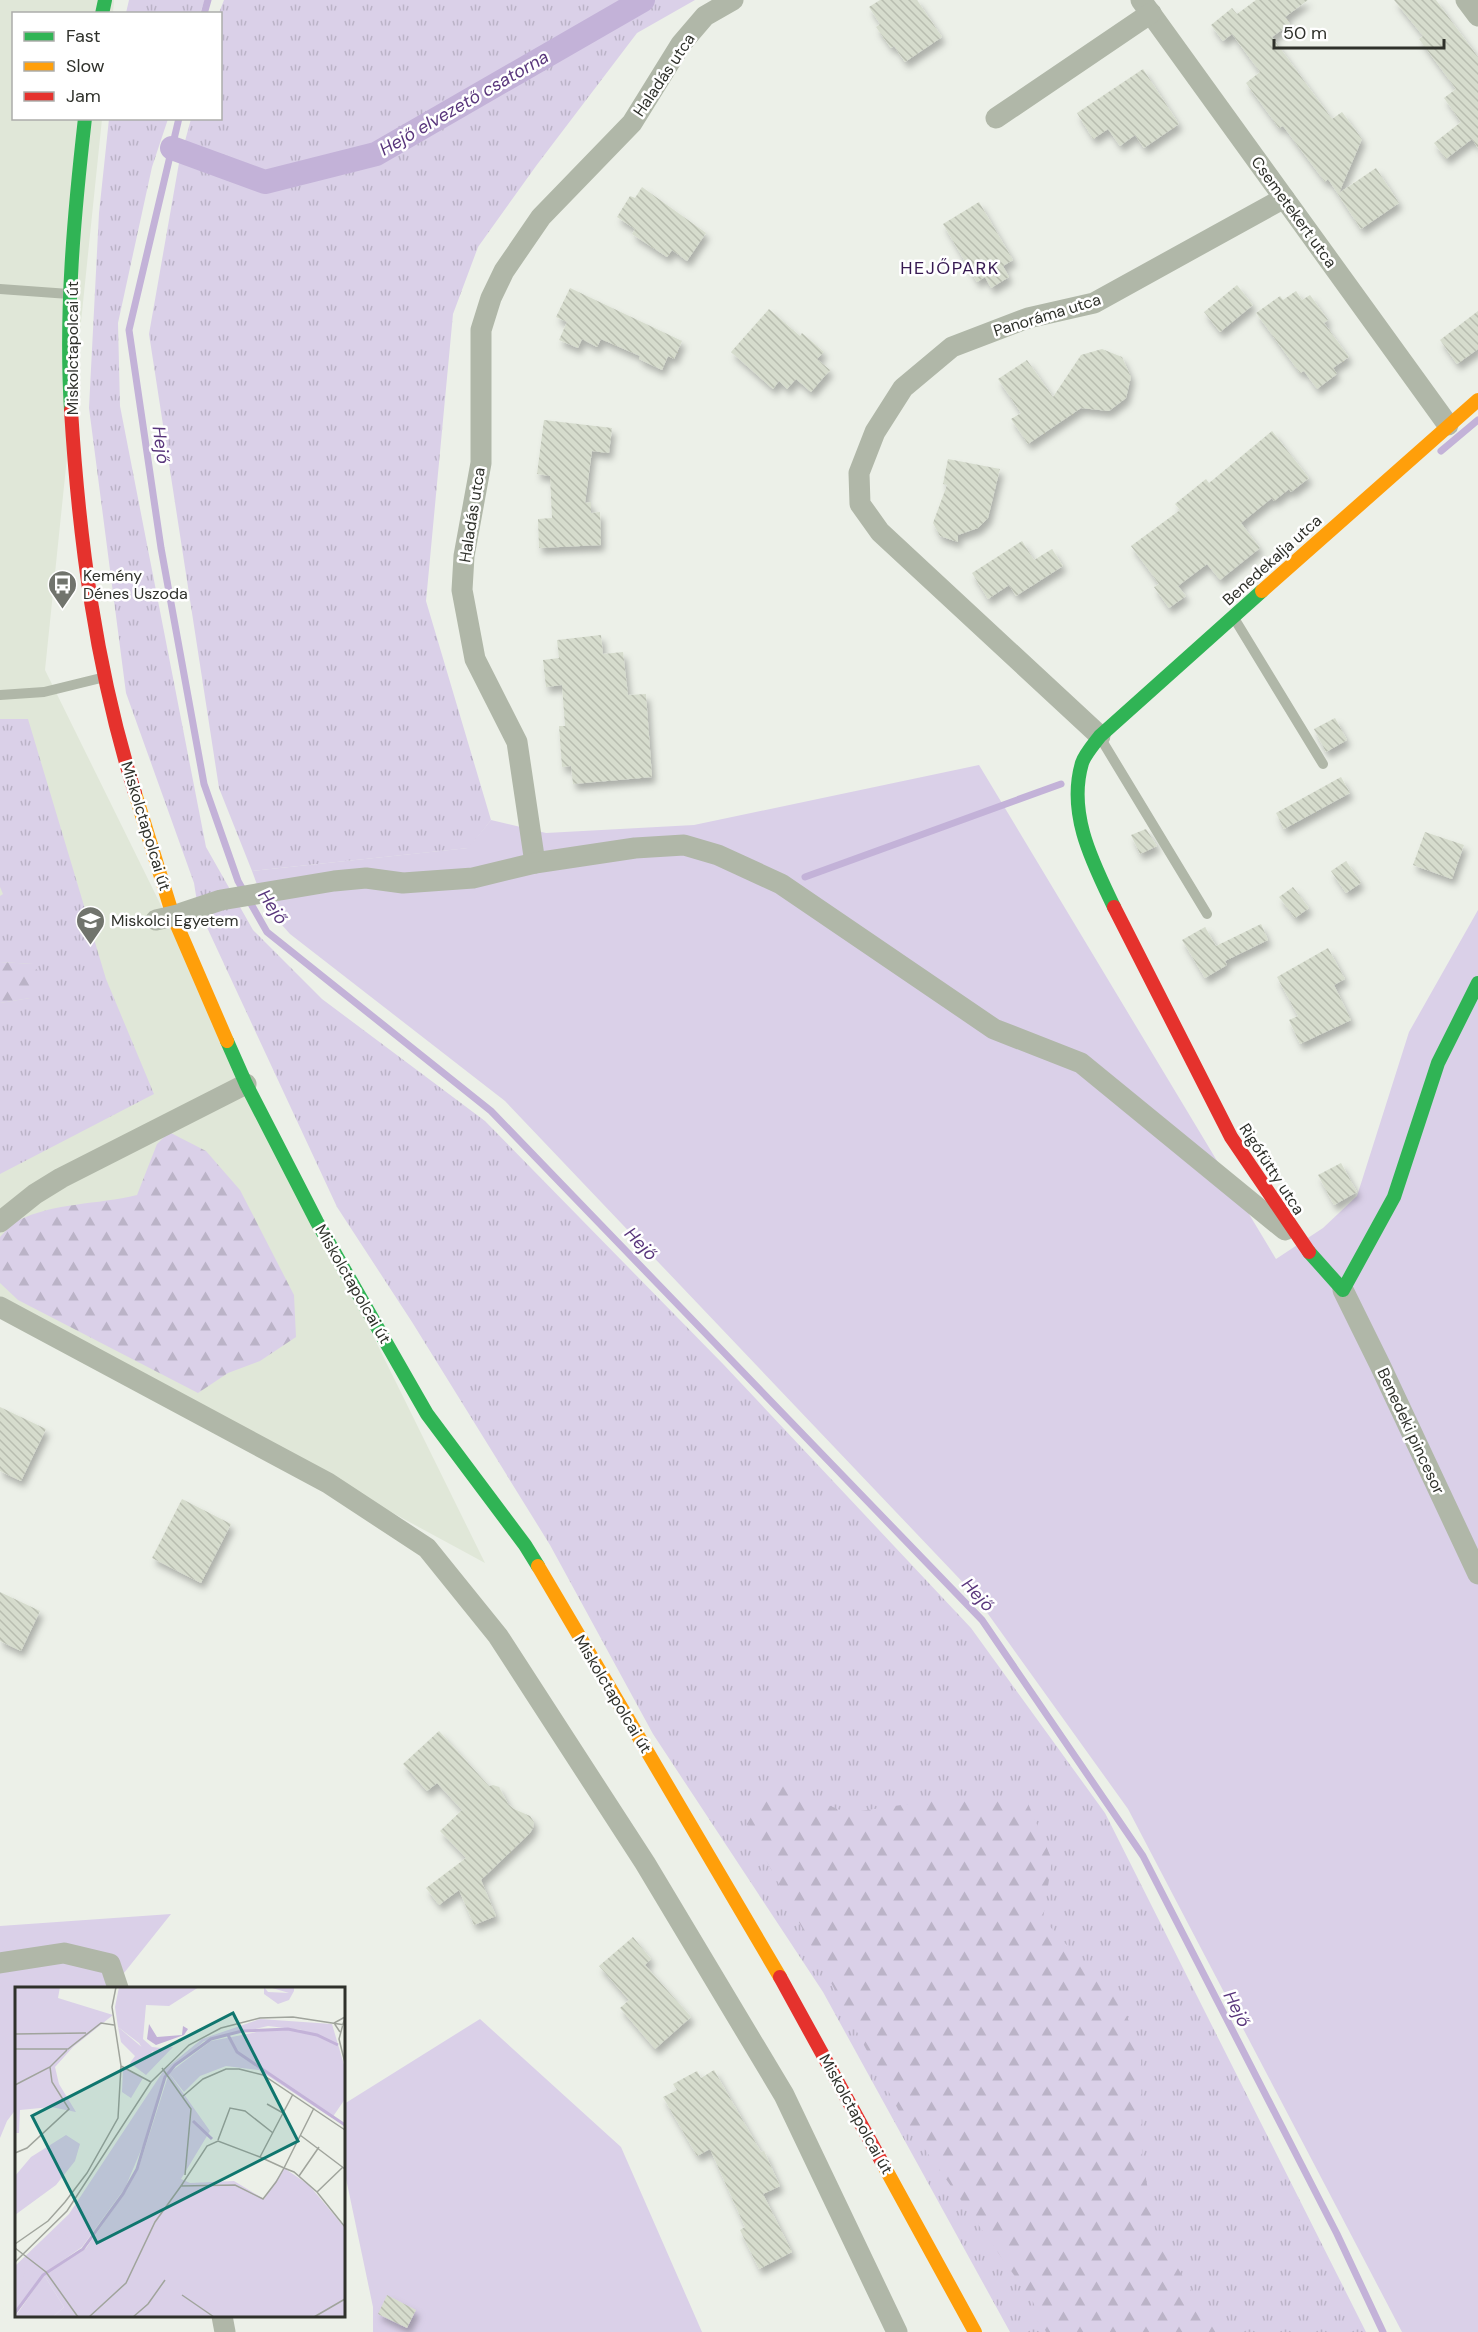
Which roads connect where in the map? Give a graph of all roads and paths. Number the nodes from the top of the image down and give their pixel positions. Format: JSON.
{"nodes":[{"id":1,"x":733,"y":0,"type":"edge"},
{"id":2,"x":1466,"y":0,"type":"edge"},
{"id":3,"x":1146,"y":7,"type":"edge"},
{"id":4,"x":1478,"y":16,"type":"edge"},
{"id":5,"x":996,"y":118,"type":"dead end"},
{"id":6,"x":85,"y":120,"type":"edge"},
{"id":7,"x":1284,"y":198,"type":"junction"},
{"id":8,"x":0,"y":289,"type":"edge"},
{"id":9,"x":70,"y":294,"type":"junction"},
{"id":10,"x":1478,"y":400,"type":"edge"},
{"id":11,"x":1448,"y":425,"type":"junction"},
{"id":12,"x":1233,"y":617,"type":"junction"},
{"id":13,"x":104,"y":677,"type":"junction"},
{"id":14,"x":0,"y":695,"type":"edge"},
{"id":15,"x":1095,"y":741,"type":"junction"},
{"id":16,"x":1323,"y":764,"type":"dead end"},
{"id":17,"x":535,"y":863,"type":"junction"},
{"id":18,"x":291,"y":889,"type":"junction"},
{"id":19,"x":218,"y":903,"type":"junction"},
{"id":20,"x":1207,"y":914,"type":"dead end"},
{"id":21,"x":170,"y":916,"type":"junction"},
{"id":22,"x":1478,"y":983,"type":"edge"},
{"id":23,"x":246,"y":1084,"type":"junction"},
{"id":24,"x":0,"y":1222,"type":"edge"},
{"id":25,"x":1302,"y":1245,"type":"junction"},
{"id":26,"x":1343,"y":1290,"type":"junction"},
{"id":27,"x":0,"y":1307,"type":"edge"},
{"id":28,"x":1478,"y":1574,"type":"edge"},
{"id":29,"x":0,"y":1963,"type":"edge"},
{"id":30,"x":117,"y":1987,"type":"edge"},
{"id":31,"x":222,"y":2317,"type":"edge"},
{"id":32,"x":225,"y":2332,"type":"edge"},
{"id":33,"x":897,"y":2332,"type":"edge"},
{"id":34,"x":975,"y":2332,"type":"edge"}],
"edges":[{"from":1,"to":17,"type":"street","name":"Haladás utca"},
{"from":2,"to":4,"type":"street"},
{"from":3,"to":5,"type":"street"},
{"from":3,"to":7,"type":"street","name":"Csemetekert utca"},
{"from":6,"to":9,"type":"street","name":"Miskolctapolcai út"},
{"from":7,"to":11,"type":"street","name":"Csemetekert utca"},
{"from":7,"to":15,"type":"street","name":"Panoráma utca"},
{"from":8,"to":9,"type":"lane"},
{"from":9,"to":13,"type":"street","name":"Miskolctapolcai út"},
{"from":10,"to":11,"type":"street","name":"Benedekalja utca"},
{"from":11,"to":12,"type":"street","name":"Benedekalja utca"},
{"from":12,"to":15,"type":"street","name":"Benedekalja utca"},
{"from":12,"to":16,"type":"lane"},
{"from":13,"to":14,"type":"lane"},
{"from":13,"to":21,"type":"street","name":"Miskolctapolcai út"},
{"from":15,"to":20,"type":"lane"},
{"from":15,"to":25,"type":"street","name":"Rigófütty utca"},
{"from":17,"to":18,"type":"street"},
{"from":17,"to":25,"type":"street"},
{"from":18,"to":19,"type":"street"},
{"from":18,"to":19,"type":"street"},
{"from":19,"to":21,"type":"street"},
{"from":21,"to":23,"type":"street","name":"Miskolctapolcai út"},
{"from":22,"to":26,"type":"street"},
{"from":23,"to":24,"type":"street"},
{"from":23,"to":34,"type":"street","name":"Miskolctapolcai út"},
{"from":25,"to":26,"type":"street","name":"Rigófütty utca"},
{"from":26,"to":28,"type":"street","name":"Benedeki pincesor"},
{"from":27,"to":33,"type":"street"},
{"from":29,"to":30,"type":"street"},
{"from":31,"to":32,"type":"street"}]}
